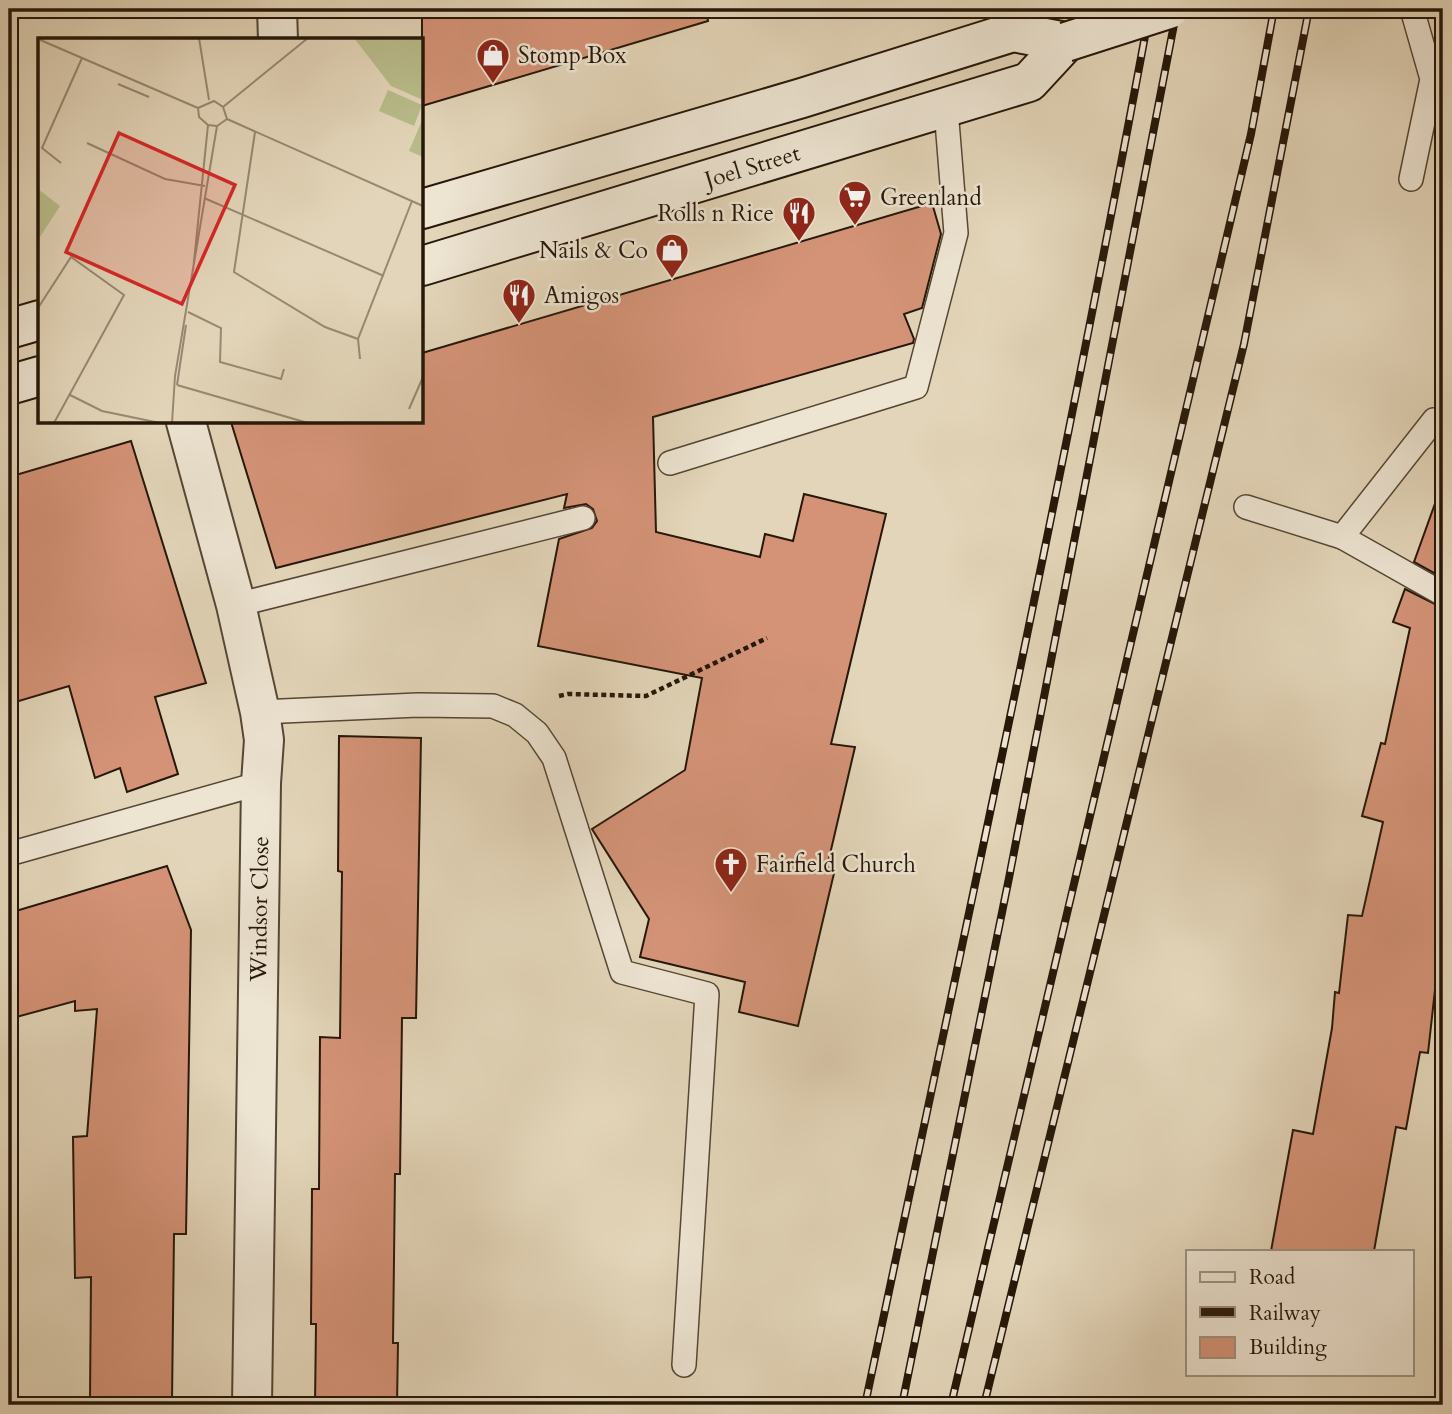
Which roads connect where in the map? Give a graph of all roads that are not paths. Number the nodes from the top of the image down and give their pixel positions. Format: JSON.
{"nodes":[{"id":1,"x":277,"y":9,"type":"edge"},
{"id":2,"x":1169,"y":9,"type":"edge"},
{"id":3,"x":1412,"y":9,"type":"edge"},
{"id":4,"x":278,"y":38,"type":"edge"},
{"id":5,"x":1066,"y":42,"type":"junction"},
{"id":6,"x":1437,"y":78,"type":"edge"},
{"id":7,"x":946,"y":109,"type":"junction"},
{"id":8,"x":1412,"y":179,"type":"dead end"},
{"id":9,"x":424,"y":208,"type":"edge"},
{"id":10,"x":424,"y":265,"type":"edge"},
{"id":11,"x":38,"y":321,"type":"edge"},
{"id":12,"x":9,"y":329,"type":"edge"},
{"id":13,"x":38,"y":377,"type":"edge"},
{"id":14,"x":9,"y":385,"type":"edge"},
{"id":15,"x":1434,"y":420,"type":"dead end"},
{"id":16,"x":187,"y":424,"type":"edge"},
{"id":17,"x":670,"y":463,"type":"dead end"},
{"id":18,"x":1245,"y":507,"type":"dead end"},
{"id":19,"x":583,"y":518,"type":"dead end"},
{"id":20,"x":1342,"y":537,"type":"junction"},
{"id":21,"x":1443,"y":594,"type":"edge"},
{"id":22,"x":236,"y":606,"type":"junction"},
{"id":23,"x":260,"y":712,"type":"junction"},
{"id":24,"x":261,"y":783,"type":"junction"},
{"id":25,"x":9,"y":854,"type":"edge"},
{"id":26,"x":684,"y":1365,"type":"dead end"},
{"id":27,"x":252,"y":1405,"type":"edge"}],
"edges":[{"from":1,"to":4,"type":"main road"},
{"from":2,"to":5,"type":"main road","name":"Joel Street","bridge":true},
{"from":3,"to":6,"type":"lane"},
{"from":5,"to":7,"type":"main road","name":"Joel Street"},
{"from":5,"to":9,"type":"main road","name":"Joel Street"},
{"from":6,"to":8,"type":"lane"},
{"from":7,"to":10,"type":"main road","name":"Joel Street"},
{"from":7,"to":17,"type":"lane"},
{"from":11,"to":12,"type":"main road"},
{"from":13,"to":14,"type":"main road"},
{"from":15,"to":20,"type":"lane"},
{"from":16,"to":22,"type":"main road","name":"Windsor Close"},
{"from":18,"to":20,"type":"lane"},
{"from":19,"to":22,"type":"lane"},
{"from":20,"to":21,"type":"lane"},
{"from":22,"to":23,"type":"main road","name":"Windsor Close"},
{"from":23,"to":24,"type":"main road","name":"Windsor Close"},
{"from":23,"to":26,"type":"lane"},
{"from":24,"to":25,"type":"lane"},
{"from":24,"to":27,"type":"main road","name":"Windsor Close"}]}
